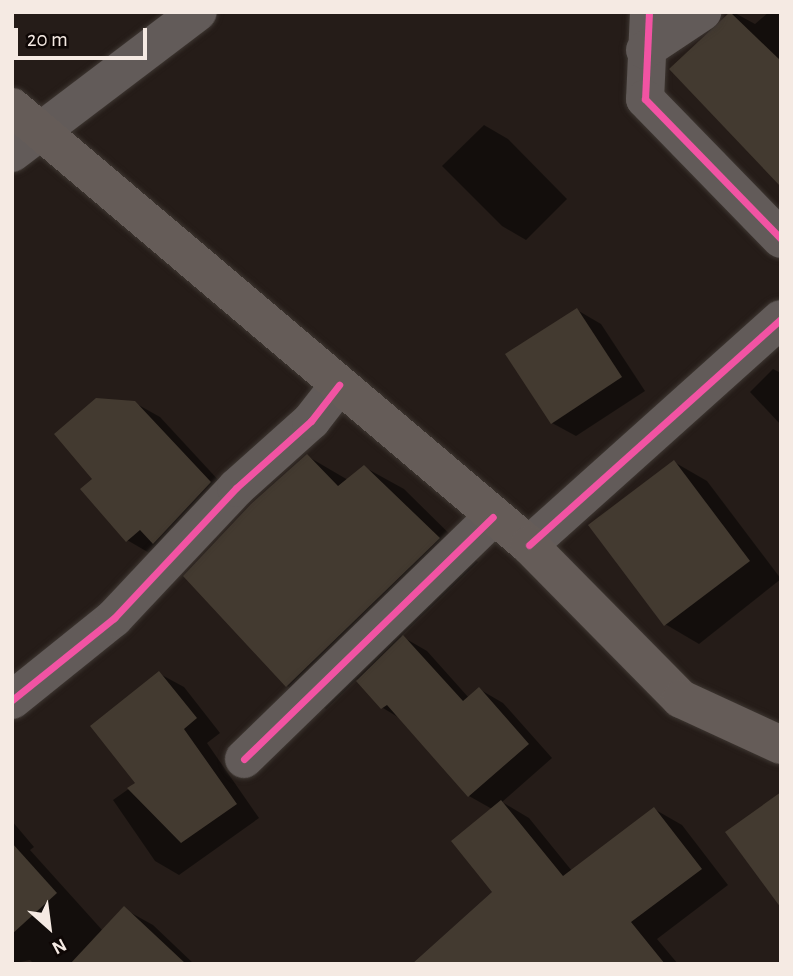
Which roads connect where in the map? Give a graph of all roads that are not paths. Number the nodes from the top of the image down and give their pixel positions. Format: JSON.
{"nodes":[{"id":1,"x":198,"y":12,"type":"edge"},
{"id":2,"x":649,"y":12,"type":"edge"},
{"id":3,"x":702,"y":12,"type":"edge"},
{"id":4,"x":645,"y":50,"type":"junction"},
{"id":5,"x":21,"y":130,"type":"edge"},
{"id":6,"x":781,"y":239,"type":"edge"},
{"id":7,"x":781,"y":319,"type":"edge"},
{"id":8,"x":339,"y":385,"type":"junction"},
{"id":9,"x":493,"y":517,"type":"junction"},
{"id":10,"x":529,"y":545,"type":"junction"},
{"id":11,"x":12,"y":700,"type":"edge"},
{"id":12,"x":781,"y":745,"type":"edge"},
{"id":13,"x":244,"y":759,"type":"dead end"}],
"edges":[{"from":1,"to":5,"type":"street"},
{"from":2,"to":4,"type":"street"},
{"from":3,"to":4,"type":"street"},
{"from":4,"to":6,"type":"street"},
{"from":5,"to":8,"type":"main road"},
{"from":7,"to":10,"type":"street"},
{"from":8,"to":9,"type":"main road"},
{"from":8,"to":11,"type":"street"},
{"from":9,"to":10,"type":"main road"},
{"from":9,"to":13,"type":"street"},
{"from":10,"to":12,"type":"main road"}]}
